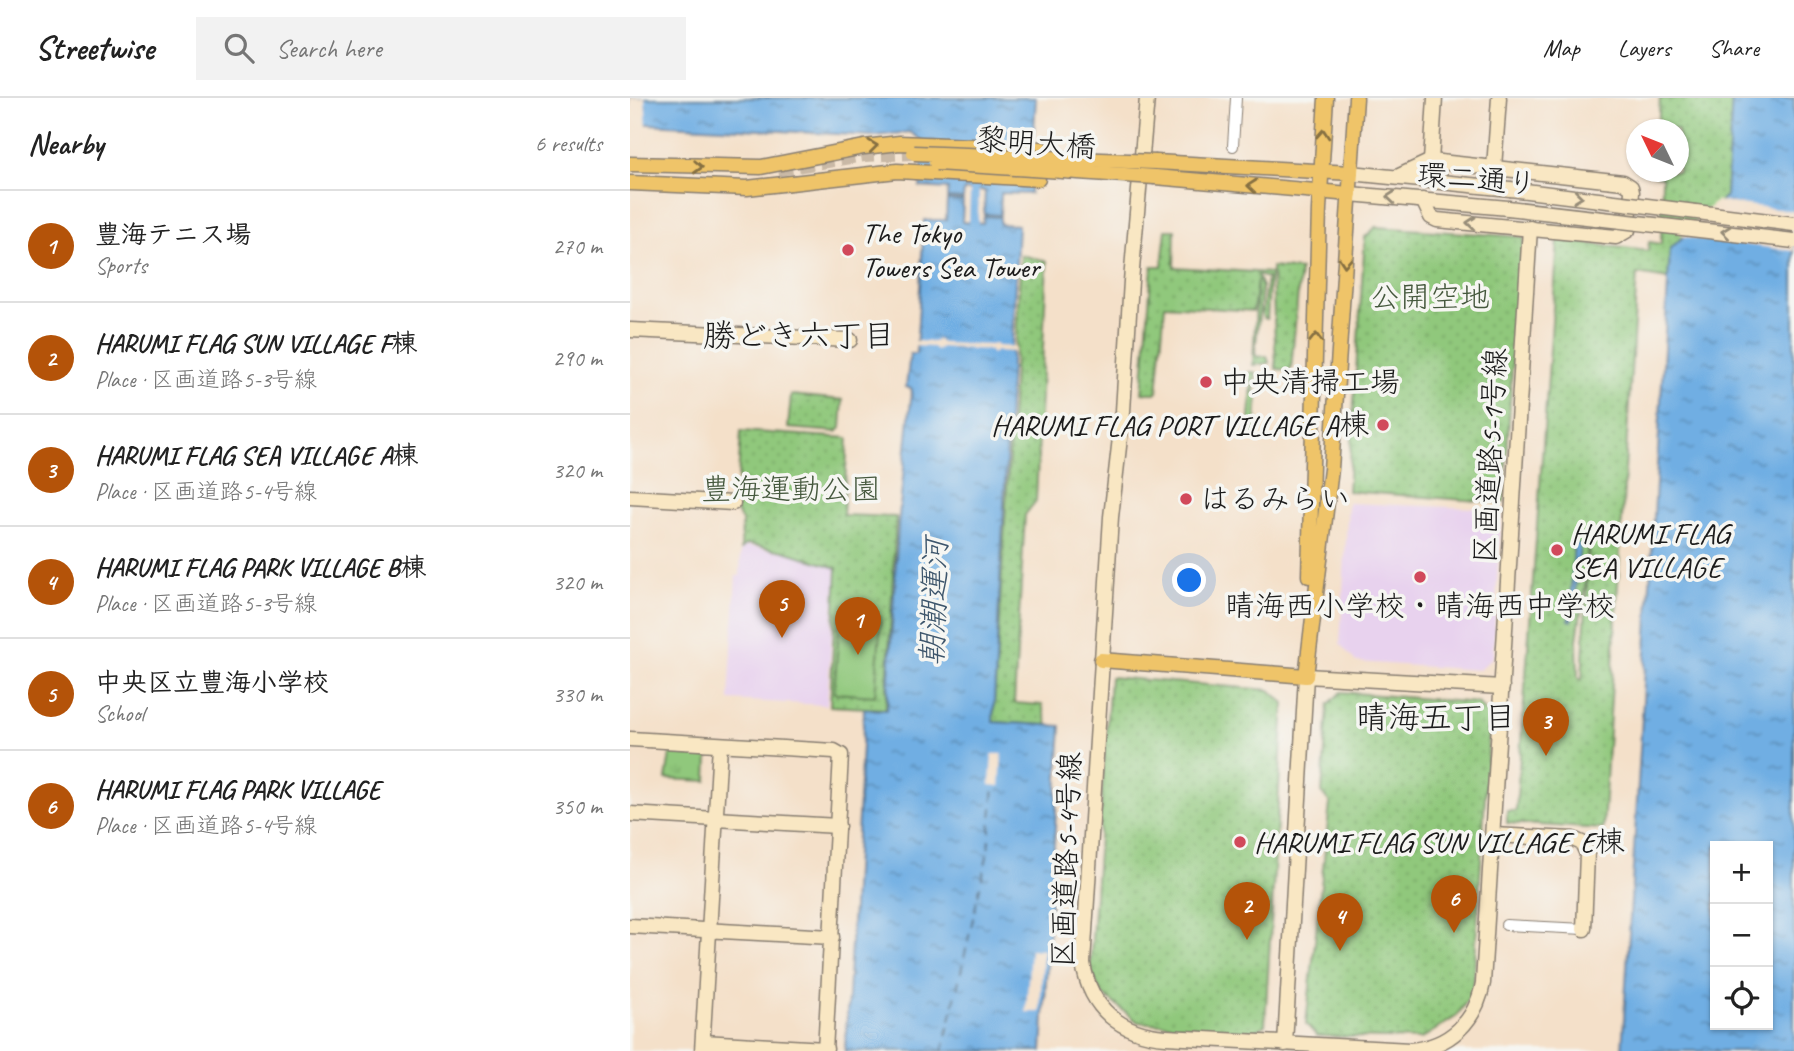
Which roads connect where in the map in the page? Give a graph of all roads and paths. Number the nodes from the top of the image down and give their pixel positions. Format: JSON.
{"nodes":[{"id":1,"x":1147,"y":98,"type":"edge"},
{"id":2,"x":1236,"y":98,"type":"edge"},
{"id":3,"x":1326,"y":98,"type":"edge"},
{"id":4,"x":1356,"y":98,"type":"edge"},
{"id":5,"x":1435,"y":98,"type":"edge"},
{"id":6,"x":1499,"y":98,"type":"edge"},
{"id":7,"x":1233,"y":146,"type":"dead end"},
{"id":8,"x":1431,"y":161,"type":"junction"},
{"id":9,"x":1156,"y":162,"type":"junction"},
{"id":10,"x":630,"y":163,"type":"edge"},
{"id":11,"x":747,"y":167,"type":"junction"},
{"id":12,"x":1494,"y":168,"type":"junction"},
{"id":13,"x":1321,"y":170,"type":"junction"},
{"id":14,"x":1149,"y":173,"type":"junction"},
{"id":15,"x":1351,"y":173,"type":"junction"},
{"id":16,"x":1399,"y":176,"type":"junction"},
{"id":17,"x":630,"y":183,"type":"edge"},
{"id":18,"x":747,"y":188,"type":"junction"},
{"id":19,"x":1320,"y":191,"type":"junction"},
{"id":20,"x":1350,"y":194,"type":"junction"},
{"id":21,"x":1423,"y":200,"type":"junction"},
{"id":22,"x":1794,"y":224,"type":"edge"},
{"id":23,"x":1530,"y":228,"type":"junction"},
{"id":24,"x":1794,"y":241,"type":"edge"},
{"id":25,"x":630,"y":330,"type":"edge"},
{"id":26,"x":850,"y":340,"type":"dead end"},
{"id":27,"x":1334,"y":426,"type":"junction"},
{"id":28,"x":1313,"y":468,"type":"junction"},
{"id":29,"x":630,"y":497,"type":"edge"},
{"id":30,"x":733,"y":503,"type":"dead end"},
{"id":31,"x":1101,"y":660,"type":"junction"},
{"id":32,"x":1306,"y":676,"type":"junction"},
{"id":33,"x":1502,"y":687,"type":"junction"},
{"id":34,"x":630,"y":739,"type":"edge"},
{"id":35,"x":720,"y":745,"type":"junction"},
{"id":36,"x":630,"y":814,"type":"edge"},
{"id":37,"x":716,"y":819,"type":"junction"},
{"id":38,"x":838,"y":826,"type":"junction"},
{"id":39,"x":1493,"y":835,"type":"junction"},
{"id":40,"x":1506,"y":925,"type":"dead end"},
{"id":41,"x":630,"y":926,"type":"edge"},
{"id":42,"x":1584,"y":929,"type":"joint"},
{"id":43,"x":709,"y":930,"type":"junction"},
{"id":44,"x":832,"y":937,"type":"junction"},
{"id":45,"x":1285,"y":1044,"type":"junction"},
{"id":46,"x":702,"y":1046,"type":"edge"},
{"id":47,"x":825,"y":1050,"type":"edge"}],
"edges":[{"from":1,"to":14,"type":"street","name":"区画道路5-4号線"},
{"from":2,"to":7,"type":"street"},
{"from":13,"to":3,"type":"main road","one_way":true},
{"from":4,"to":15,"type":"main road"},
{"from":5,"to":8,"type":"street"},
{"from":6,"to":12,"type":"street"},
{"from":8,"to":12,"type":"street"},
{"from":8,"to":16,"type":"street"},
{"from":11,"to":9,"type":"main road","one_way":true,"bridge":true},
{"from":9,"to":13,"type":"main road","name":"環二通り"},
{"from":9,"to":14,"type":"main road","name":"黎明大橋","bridge":true},
{"from":10,"to":11,"type":"main road","one_way":true},
{"from":11,"to":18,"type":"main road"},
{"from":12,"to":23,"type":"street"},
{"from":13,"to":15,"type":"main road","name":"環二通り"},
{"from":13,"to":19,"type":"main road"},
{"from":14,"to":18,"type":"main road","bridge":true},
{"from":19,"to":14,"type":"main road","name":"環二通り","one_way":true},
{"from":14,"to":31,"type":"street","name":"区画道路5-4号線"},
{"from":15,"to":16,"type":"street","name":"環二通り"},
{"from":15,"to":20,"type":"main road"},
{"from":16,"to":22,"type":"street","name":"環二通り","one_way":true,"bridge":true},
{"from":17,"to":18,"type":"main road"},
{"from":19,"to":20,"type":"main road","name":"環二通り"},
{"from":28,"to":19,"type":"main road","one_way":true},
{"from":21,"to":20,"type":"street","name":"環二通り","one_way":true},
{"from":20,"to":27,"type":"main road","one_way":true},
{"from":23,"to":21,"type":"street","one_way":true},
{"from":24,"to":21,"type":"street","name":"環二通り","one_way":true,"bridge":true},
{"from":23,"to":33,"type":"street","name":"区画道路5-1号線"},
{"from":25,"to":26,"type":"street"},
{"from":27,"to":28,"type":"main road"},
{"from":27,"to":32,"type":"main road"},
{"from":28,"to":32,"type":"main road"},
{"from":29,"to":30,"type":"street"},
{"from":31,"to":32,"type":"main road"},
{"from":31,"to":45,"type":"street","name":"区画道路5-4号線"},
{"from":32,"to":33,"type":"street"},
{"from":32,"to":45,"type":"street"},
{"from":33,"to":39,"type":"street","name":"区画道路5-4号線"},
{"from":34,"to":35,"type":"street"},
{"from":35,"to":37,"type":"street"},
{"from":35,"to":38,"type":"street"},
{"from":36,"to":37,"type":"street"},
{"from":37,"to":38,"type":"street"},
{"from":37,"to":43,"type":"street"},
{"from":38,"to":44,"type":"street"},
{"from":39,"to":42,"type":"street"},
{"from":39,"to":45,"type":"street","name":"区画道路5-4号線"},
{"from":40,"to":42,"type":"street"},
{"from":41,"to":43,"type":"street"},
{"from":43,"to":44,"type":"street"},
{"from":43,"to":46,"type":"street"},
{"from":44,"to":47,"type":"street"},
{"from":46,"to":47,"type":"street"}]}
